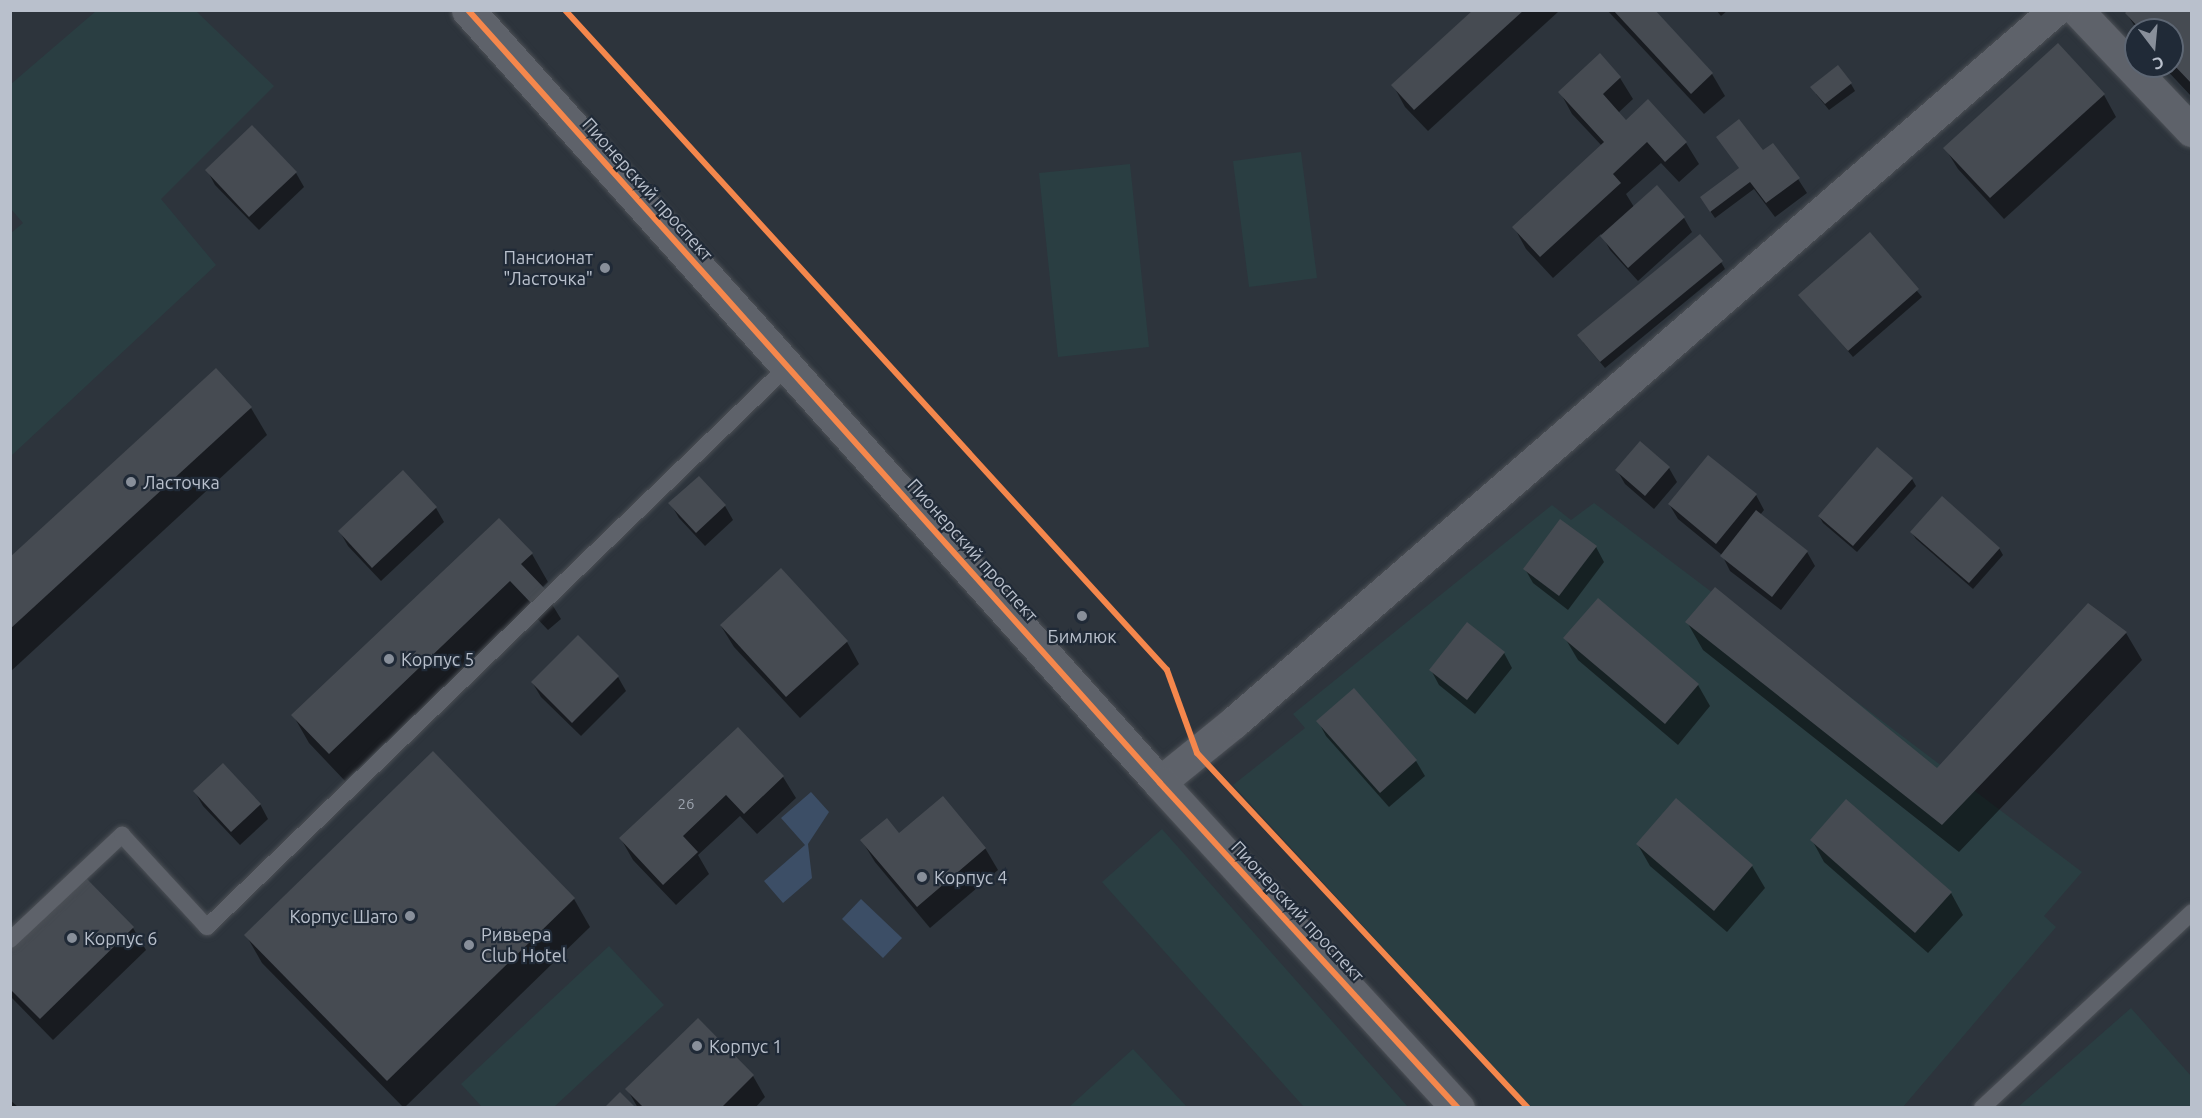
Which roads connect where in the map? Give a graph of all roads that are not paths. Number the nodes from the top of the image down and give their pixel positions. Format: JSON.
{"nodes":[{"id":1,"x":468,"y":10,"type":"edge"},
{"id":2,"x":2056,"y":10,"type":"edge"},
{"id":3,"x":2077,"y":10,"type":"edge"},
{"id":4,"x":2192,"y":131,"type":"edge"},
{"id":5,"x":788,"y":366,"type":"junction"},
{"id":6,"x":1160,"y":783,"type":"junction"},
{"id":7,"x":2192,"y":912,"type":"edge"},
{"id":8,"x":10,"y":940,"type":"edge"},
{"id":9,"x":1458,"y":1107,"type":"edge"},
{"id":10,"x":1982,"y":1107,"type":"edge"}],
"edges":[{"from":1,"to":5,"type":"street","name":"Пионерский проспект"},
{"from":2,"to":6,"type":"street"},
{"from":3,"to":4,"type":"street"},
{"from":5,"to":6,"type":"street","name":"Пионерский проспект"},
{"from":5,"to":8,"type":"lane"},
{"from":6,"to":9,"type":"street","name":"Пионерский проспект"},
{"from":7,"to":10,"type":"lane"}]}
